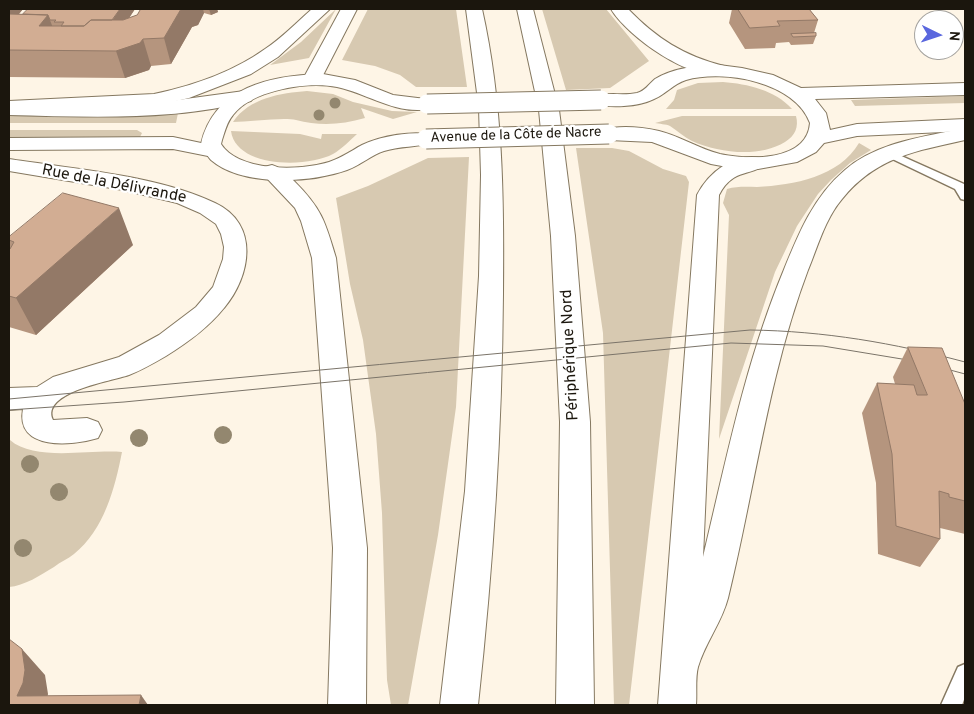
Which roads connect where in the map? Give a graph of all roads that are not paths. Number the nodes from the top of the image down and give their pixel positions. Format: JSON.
{"nodes":[{"id":1,"x":322,"y":9,"type":"edge"},
{"id":2,"x":349,"y":9,"type":"edge"},
{"id":3,"x":474,"y":9,"type":"edge"},
{"id":4,"x":525,"y":9,"type":"edge"},
{"id":5,"x":618,"y":9,"type":"edge"},
{"id":6,"x":717,"y":70,"type":"junction"},
{"id":7,"x":312,"y":79,"type":"junction"},
{"id":8,"x":965,"y":89,"type":"edge"},
{"id":9,"x":796,"y":94,"type":"junction"},
{"id":10,"x":244,"y":97,"type":"junction"},
{"id":11,"x":9,"y":108,"type":"edge"},
{"id":12,"x":965,"y":125,"type":"edge"},
{"id":13,"x":965,"y":134,"type":"edge"},
{"id":14,"x":216,"y":135,"type":"junction"},
{"id":15,"x":819,"y":138,"type":"junction"},
{"id":16,"x":9,"y":144,"type":"edge"},
{"id":17,"x":888,"y":153,"type":"junction"},
{"id":18,"x":754,"y":163,"type":"junction"},
{"id":19,"x":9,"y":166,"type":"edge"},
{"id":20,"x":272,"y":172,"type":"junction"},
{"id":21,"x":965,"y":196,"type":"edge"},
{"id":22,"x":44,"y":398,"type":"junction"},
{"id":23,"x":9,"y":399,"type":"edge"},
{"id":24,"x":88,"y":430,"type":"dead end"},
{"id":25,"x":681,"y":664,"type":"junction"},
{"id":26,"x":965,"y":674,"type":"edge"},
{"id":27,"x":346,"y":705,"type":"edge"},
{"id":28,"x":459,"y":705,"type":"edge"},
{"id":29,"x":575,"y":705,"type":"edge"},
{"id":30,"x":677,"y":705,"type":"edge"},
{"id":31,"x":951,"y":705,"type":"edge"}],
"edges":[{"from":1,"to":11,"type":"main road"},
{"from":2,"to":7,"type":"main road"},
{"from":3,"to":28,"type":"main road"},
{"from":4,"to":29,"type":"main road","name":"Périphérique Nord"},
{"from":5,"to":6,"type":"main road"},
{"from":6,"to":7,"type":"main road","bridge":true},
{"from":6,"to":9,"type":"main road"},
{"from":7,"to":10,"type":"main road"},
{"from":8,"to":9,"type":"main road"},
{"from":9,"to":15,"type":"main road"},
{"from":10,"to":11,"type":"main road"},
{"from":10,"to":14,"type":"main road"},
{"from":12,"to":15,"type":"main road","name":"Avenue de la Côte de Nacre"},
{"from":13,"to":17,"type":"main road"},
{"from":14,"to":16,"type":"main road","name":"Avenue de la Côte de Nacre"},
{"from":14,"to":20,"type":"main road","name":"Avenue de la Côte de Nacre"},
{"from":15,"to":18,"type":"main road","name":"Avenue de la Côte de Nacre"},
{"from":17,"to":21,"type":"lane"},
{"from":17,"to":25,"type":"main road"},
{"from":18,"to":20,"type":"main road","name":"Avenue de la Côte de Nacre","bridge":true},
{"from":18,"to":25,"type":"main road"},
{"from":19,"to":22,"type":"main road","name":"Rue de la Délivrande"},
{"from":20,"to":27,"type":"main road"},
{"from":22,"to":23,"type":"main road"},
{"from":22,"to":24,"type":"main road"},
{"from":25,"to":30,"type":"main road"},
{"from":26,"to":31,"type":"lane"}]}
